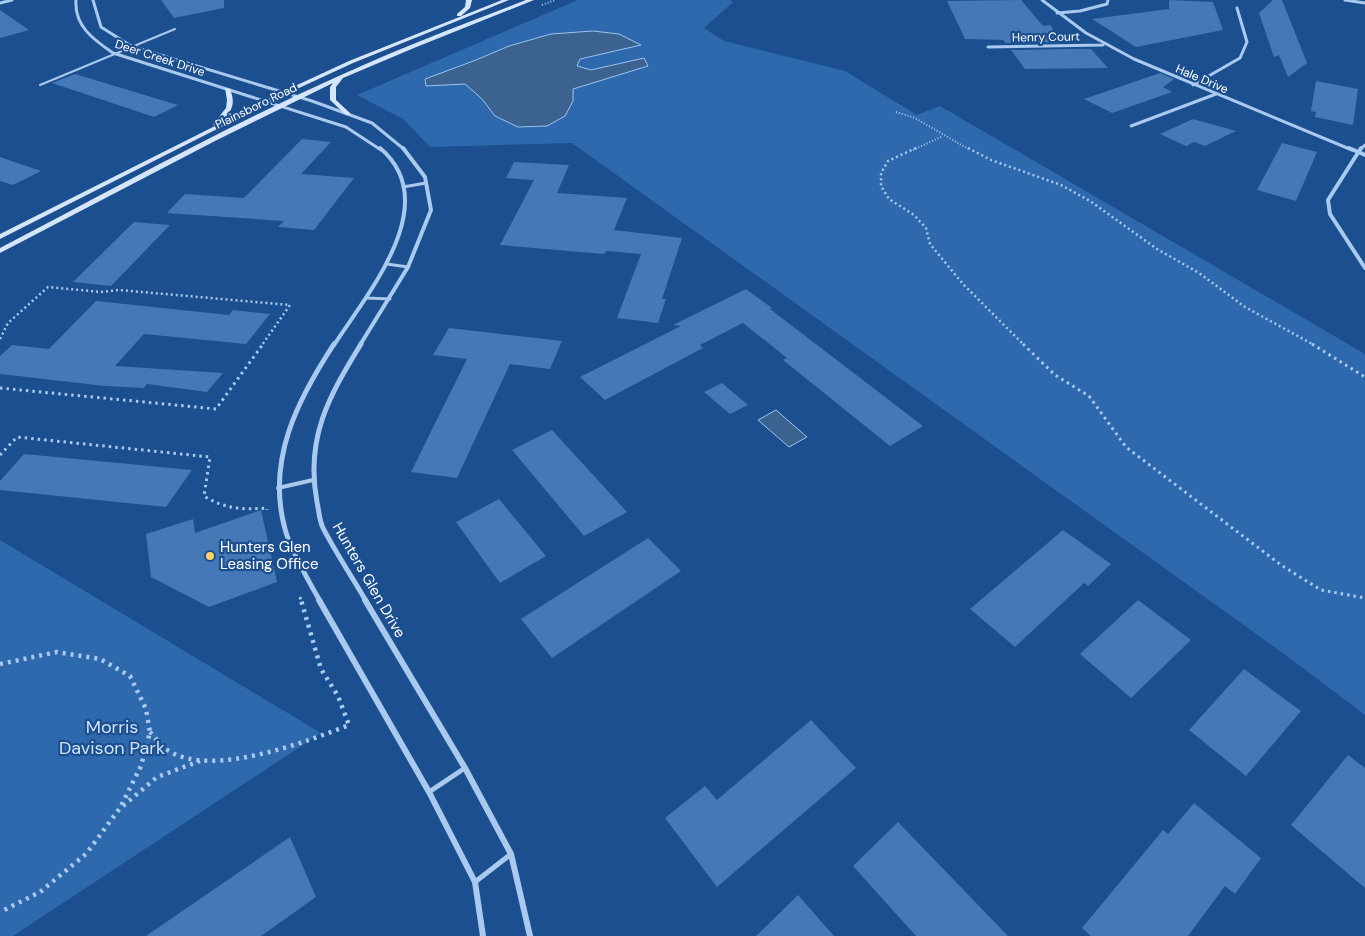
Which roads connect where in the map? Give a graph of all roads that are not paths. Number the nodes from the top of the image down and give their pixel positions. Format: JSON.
{"nodes":[{"id":1,"x":12,"y":0,"type":"edge"},
{"id":2,"x":76,"y":0,"type":"edge"},
{"id":3,"x":93,"y":0,"type":"edge"},
{"id":4,"x":469,"y":0,"type":"edge"},
{"id":5,"x":506,"y":0,"type":"edge"},
{"id":6,"x":531,"y":0,"type":"edge"},
{"id":7,"x":1042,"y":0,"type":"edge"},
{"id":8,"x":1108,"y":0,"type":"edge"},
{"id":9,"x":1345,"y":0,"type":"edge"},
{"id":10,"x":0,"y":3,"type":"edge"},
{"id":11,"x":1365,"y":3,"type":"edge"},
{"id":12,"x":1237,"y":8,"type":"dead end"},
{"id":13,"x":1057,"y":13,"type":"junction"},
{"id":14,"x":449,"y":22,"type":"junction"},
{"id":15,"x":175,"y":29,"type":"dead end"},
{"id":16,"x":1104,"y":45,"type":"junction"},
{"id":17,"x":131,"y":46,"type":"junction"},
{"id":18,"x":988,"y":47,"type":"dead end"},
{"id":19,"x":113,"y":54,"type":"junction"},
{"id":20,"x":342,"y":77,"type":"junction"},
{"id":21,"x":40,"y":85,"type":"dead end"},
{"id":22,"x":1192,"y":85,"type":"junction"},
{"id":23,"x":227,"y":89,"type":"junction"},
{"id":24,"x":284,"y":92,"type":"junction"},
{"id":25,"x":1216,"y":94,"type":"junction"},
{"id":26,"x":300,"y":97,"type":"junction"},
{"id":27,"x":268,"y":101,"type":"junction"},
{"id":28,"x":282,"y":106,"type":"junction"},
{"id":29,"x":348,"y":114,"type":"junction"},
{"id":30,"x":1131,"y":126,"type":"dead end"},
{"id":31,"x":212,"y":129,"type":"junction"},
{"id":32,"x":1365,"y":145,"type":"edge"},
{"id":33,"x":1357,"y":152,"type":"junction"},
{"id":34,"x":1365,"y":155,"type":"edge"},
{"id":35,"x":426,"y":183,"type":"junction"},
{"id":36,"x":403,"y":187,"type":"junction"},
{"id":37,"x":0,"y":237,"type":"edge"},
{"id":38,"x":0,"y":251,"type":"edge"},
{"id":39,"x":387,"y":264,"type":"junction"},
{"id":40,"x":408,"y":267,"type":"junction"},
{"id":41,"x":1365,"y":268,"type":"edge"},
{"id":42,"x":366,"y":298,"type":"junction"},
{"id":43,"x":390,"y":299,"type":"junction"},
{"id":44,"x":313,"y":480,"type":"junction"},
{"id":45,"x":278,"y":488,"type":"junction"},
{"id":46,"x":464,"y":768,"type":"junction"},
{"id":47,"x":429,"y":792,"type":"junction"},
{"id":48,"x":512,"y":854,"type":"junction"},
{"id":49,"x":475,"y":882,"type":"junction"},
{"id":50,"x":483,"y":936,"type":"edge"},
{"id":51,"x":530,"y":936,"type":"edge"}],
"edges":[{"from":1,"to":10,"type":"street"},
{"from":2,"to":19,"type":"street","name":"Deer Creek Drive"},
{"from":3,"to":17,"type":"street","name":"Deer Creek Drive"},
{"from":4,"to":14,"type":"street"},
{"from":5,"to":14,"type":"street","name":"Plainsboro Road"},
{"from":6,"to":20,"type":"street","name":"Plainsboro Road"},
{"from":7,"to":13,"type":"street","name":"Hale Drive"},
{"from":8,"to":13,"type":"street"},
{"from":9,"to":11,"type":"street"},
{"from":12,"to":22,"type":"street"},
{"from":13,"to":16,"type":"street","name":"Hale Drive"},
{"from":14,"to":24,"type":"street","name":"Plainsboro Road"},
{"from":15,"to":17,"type":"lane"},
{"from":16,"to":18,"type":"street","name":"Henry Court"},
{"from":16,"to":22,"type":"street","name":"Hale Drive"},
{"from":17,"to":19,"type":"lane"},
{"from":17,"to":24,"type":"street","name":"Deer Creek Drive"},
{"from":19,"to":21,"type":"lane"},
{"from":19,"to":23,"type":"street","name":"Deer Creek Drive"},
{"from":20,"to":26,"type":"street","name":"Plainsboro Road"},
{"from":20,"to":29,"type":"street"},
{"from":22,"to":25,"type":"street","name":"Hale Drive"},
{"from":23,"to":27,"type":"street","name":"Deer Creek Drive"},
{"from":23,"to":31,"type":"street"},
{"from":24,"to":26,"type":"street","name":"Deer Creek Drive"},
{"from":24,"to":27,"type":"street","name":"Plainsboro Road"},
{"from":25,"to":30,"type":"street"},
{"from":25,"to":33,"type":"street","name":"Hale Drive"},
{"from":26,"to":28,"type":"street","name":"Plainsboro Road"},
{"from":26,"to":29,"type":"street","name":"Hunters Glen Drive"},
{"from":27,"to":28,"type":"street","name":"Deer Creek Drive"},
{"from":27,"to":31,"type":"street","name":"Plainsboro Road"},
{"from":28,"to":36,"type":"street"},
{"from":28,"to":38,"type":"street","name":"Plainsboro Road"},
{"from":29,"to":35,"type":"street","name":"Hunters Glen Drive"},
{"from":31,"to":37,"type":"street","name":"Plainsboro Road"},
{"from":32,"to":33,"type":"street"},
{"from":33,"to":34,"type":"street","name":"Hale Drive"},
{"from":33,"to":41,"type":"street"},
{"from":35,"to":36,"type":"lane"},
{"from":35,"to":40,"type":"street","name":"Hunters Glen Drive"},
{"from":36,"to":39,"type":"street"},
{"from":39,"to":40,"type":"lane"},
{"from":39,"to":42,"type":"street"},
{"from":40,"to":43,"type":"street","name":"Hunters Glen Drive"},
{"from":42,"to":43,"type":"lane"},
{"from":42,"to":45,"type":"street"},
{"from":43,"to":44,"type":"street","name":"Hunters Glen Drive"},
{"from":44,"to":45,"type":"lane"},
{"from":44,"to":46,"type":"street","name":"Hunters Glen Drive"},
{"from":45,"to":47,"type":"street"},
{"from":46,"to":47,"type":"lane"},
{"from":46,"to":48,"type":"street","name":"Hunters Glen Drive"},
{"from":47,"to":49,"type":"street"},
{"from":48,"to":49,"type":"lane"},
{"from":48,"to":51,"type":"street","name":"Hunters Glen Drive"},
{"from":49,"to":50,"type":"street"}]}
